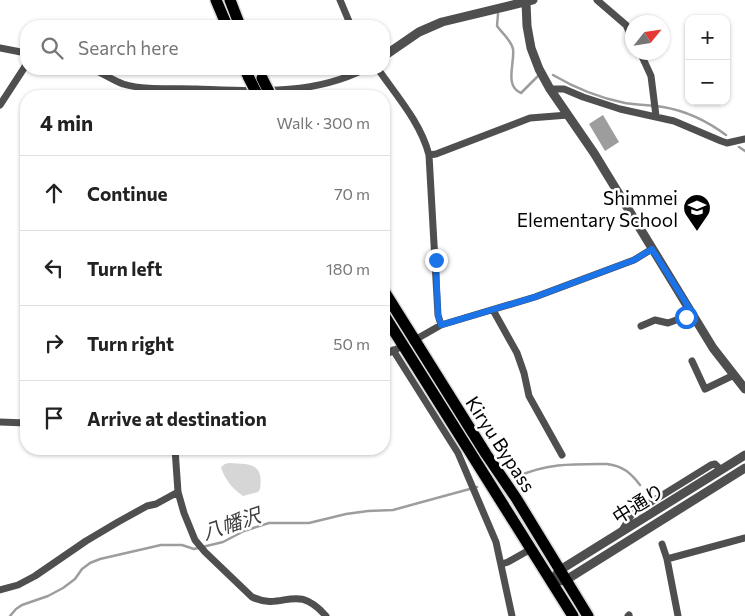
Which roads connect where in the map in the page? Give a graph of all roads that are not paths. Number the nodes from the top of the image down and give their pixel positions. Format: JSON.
{"nodes":[{"id":1,"x":216,"y":0,"type":"edge"},
{"id":2,"x":230,"y":0,"type":"edge"},
{"id":3,"x":340,"y":0,"type":"edge"},
{"id":4,"x":597,"y":0,"type":"edge"},
{"id":5,"x":530,"y":1,"type":"edge"},
{"id":6,"x":224,"y":20,"type":"edge"},
{"id":7,"x":238,"y":20,"type":"edge"},
{"id":8,"x":348,"y":20,"type":"edge"},
{"id":9,"x":625,"y":24,"type":"edge"},
{"id":10,"x":0,"y":48,"type":"edge"},
{"id":11,"x":20,"y":52,"type":"edge"},
{"id":12,"x":390,"y":52,"type":"edge"},
{"id":13,"x":644,"y":60,"type":"edge"},
{"id":14,"x":20,"y":74,"type":"edge"},
{"id":15,"x":104,"y":75,"type":"edge"},
{"id":16,"x":248,"y":75,"type":"edge"},
{"id":17,"x":261,"y":75,"type":"edge"},
{"id":18,"x":350,"y":75,"type":"edge"},
{"id":19,"x":382,"y":75,"type":"edge"},
{"id":20,"x":550,"y":89,"type":"junction"},
{"id":21,"x":165,"y":90,"type":"edge"},
{"id":22,"x":165,"y":90,"type":"edge"},
{"id":23,"x":218,"y":90,"type":"edge"},
{"id":24,"x":255,"y":90,"type":"edge"},
{"id":25,"x":268,"y":90,"type":"edge"},
{"id":26,"x":285,"y":90,"type":"edge"},
{"id":27,"x":0,"y":105,"type":"edge"},
{"id":28,"x":655,"y":113,"type":"junction"},
{"id":29,"x":568,"y":115,"type":"junction"},
{"id":30,"x":745,"y":138,"type":"edge"},
{"id":31,"x":429,"y":155,"type":"junction"},
{"id":32,"x":652,"y":249,"type":"junction"},
{"id":33,"x":390,"y":301,"type":"edge"},
{"id":34,"x":494,"y":310,"type":"junction"},
{"id":35,"x":693,"y":314,"type":"junction"},
{"id":36,"x":441,"y":325,"type":"junction"},
{"id":37,"x":641,"y":326,"type":"dead end"},
{"id":38,"x":390,"y":329,"type":"edge"},
{"id":39,"x":415,"y":341,"type":"junction"},
{"id":40,"x":398,"y":348,"type":"junction"},
{"id":41,"x":390,"y":353,"type":"edge"},
{"id":42,"x":692,"y":360,"type":"dead end"},
{"id":43,"x":734,"y":375,"type":"junction"},
{"id":44,"x":745,"y":389,"type":"edge"},
{"id":45,"x":0,"y":422,"type":"edge"},
{"id":46,"x":20,"y":423,"type":"edge"},
{"id":47,"x":175,"y":455,"type":"edge"},
{"id":48,"x":562,"y":455,"type":"dead end"},
{"id":49,"x":745,"y":455,"type":"edge"},
{"id":50,"x":745,"y":468,"type":"edge"},
{"id":51,"x":178,"y":492,"type":"junction"},
{"id":52,"x":745,"y":538,"type":"edge"},
{"id":53,"x":662,"y":544,"type":"dead end"},
{"id":54,"x":531,"y":549,"type":"junction"},
{"id":55,"x":667,"y":560,"type":"junction"},
{"id":56,"x":502,"y":564,"type":"junction"},
{"id":57,"x":563,"y":575,"type":"junction"},
{"id":58,"x":551,"y":582,"type":"junction"},
{"id":59,"x":0,"y":590,"type":"edge"},
{"id":60,"x":326,"y":616,"type":"edge"},
{"id":61,"x":512,"y":616,"type":"edge"},
{"id":62,"x":573,"y":616,"type":"edge"},
{"id":63,"x":588,"y":616,"type":"edge"},
{"id":64,"x":678,"y":616,"type":"edge"}],
"edges":[{"from":1,"to":6,"type":"highway"},
{"from":2,"to":7,"type":"highway"},
{"from":3,"to":8,"type":"street"},
{"from":4,"to":9,"type":"street"},
{"from":5,"to":12,"type":"street"},
{"from":5,"to":20,"type":"street"},
{"from":10,"to":11,"type":"street"},
{"from":13,"to":28,"type":"street"},
{"from":14,"to":27,"type":"street"},
{"from":15,"to":22,"type":"street"},
{"from":16,"to":24,"type":"highway","bridge":true},
{"from":17,"to":25,"type":"highway","bridge":true},
{"from":18,"to":26,"type":"street"},
{"from":19,"to":31,"type":"street"},
{"from":20,"to":28,"type":"street"},
{"from":20,"to":29,"type":"street"},
{"from":21,"to":23,"type":"street"},
{"from":28,"to":30,"type":"street"},
{"from":29,"to":31,"type":"street"},
{"from":29,"to":32,"type":"street"},
{"from":31,"to":36,"type":"street"},
{"from":32,"to":34,"type":"street"},
{"from":32,"to":35,"type":"street"},
{"from":33,"to":39,"type":"highway","name":"Kiryu Bypass"},
{"from":34,"to":36,"type":"street"},
{"from":34,"to":48,"type":"street"},
{"from":35,"to":37,"type":"street"},
{"from":35,"to":43,"type":"street"},
{"from":36,"to":39,"type":"street"},
{"from":38,"to":40,"type":"highway","name":"Kiryu Bypass"},
{"from":39,"to":40,"type":"street"},
{"from":39,"to":57,"type":"highway","name":"Kiryu Bypass"},
{"from":40,"to":41,"type":"street"},
{"from":40,"to":54,"type":"highway","name":"Kiryu Bypass"},
{"from":40,"to":56,"type":"street"},
{"from":42,"to":43,"type":"street"},
{"from":43,"to":44,"type":"street"},
{"from":45,"to":46,"type":"street"},
{"from":47,"to":51,"type":"street"},
{"from":49,"to":57,"type":"street","name":"中通り"},
{"from":50,"to":57,"type":"street"},
{"from":51,"to":59,"type":"street"},
{"from":51,"to":60,"type":"street"},
{"from":52,"to":55,"type":"street"},
{"from":53,"to":55,"type":"street"},
{"from":54,"to":56,"type":"street"},
{"from":54,"to":58,"type":"highway","name":"Kiryu Bypass"},
{"from":55,"to":64,"type":"street"},
{"from":56,"to":61,"type":"street"},
{"from":57,"to":58,"type":"street"},
{"from":57,"to":63,"type":"highway","name":"Kiryu Bypass"},
{"from":58,"to":62,"type":"highway","name":"Kiryu Bypass"}]}
